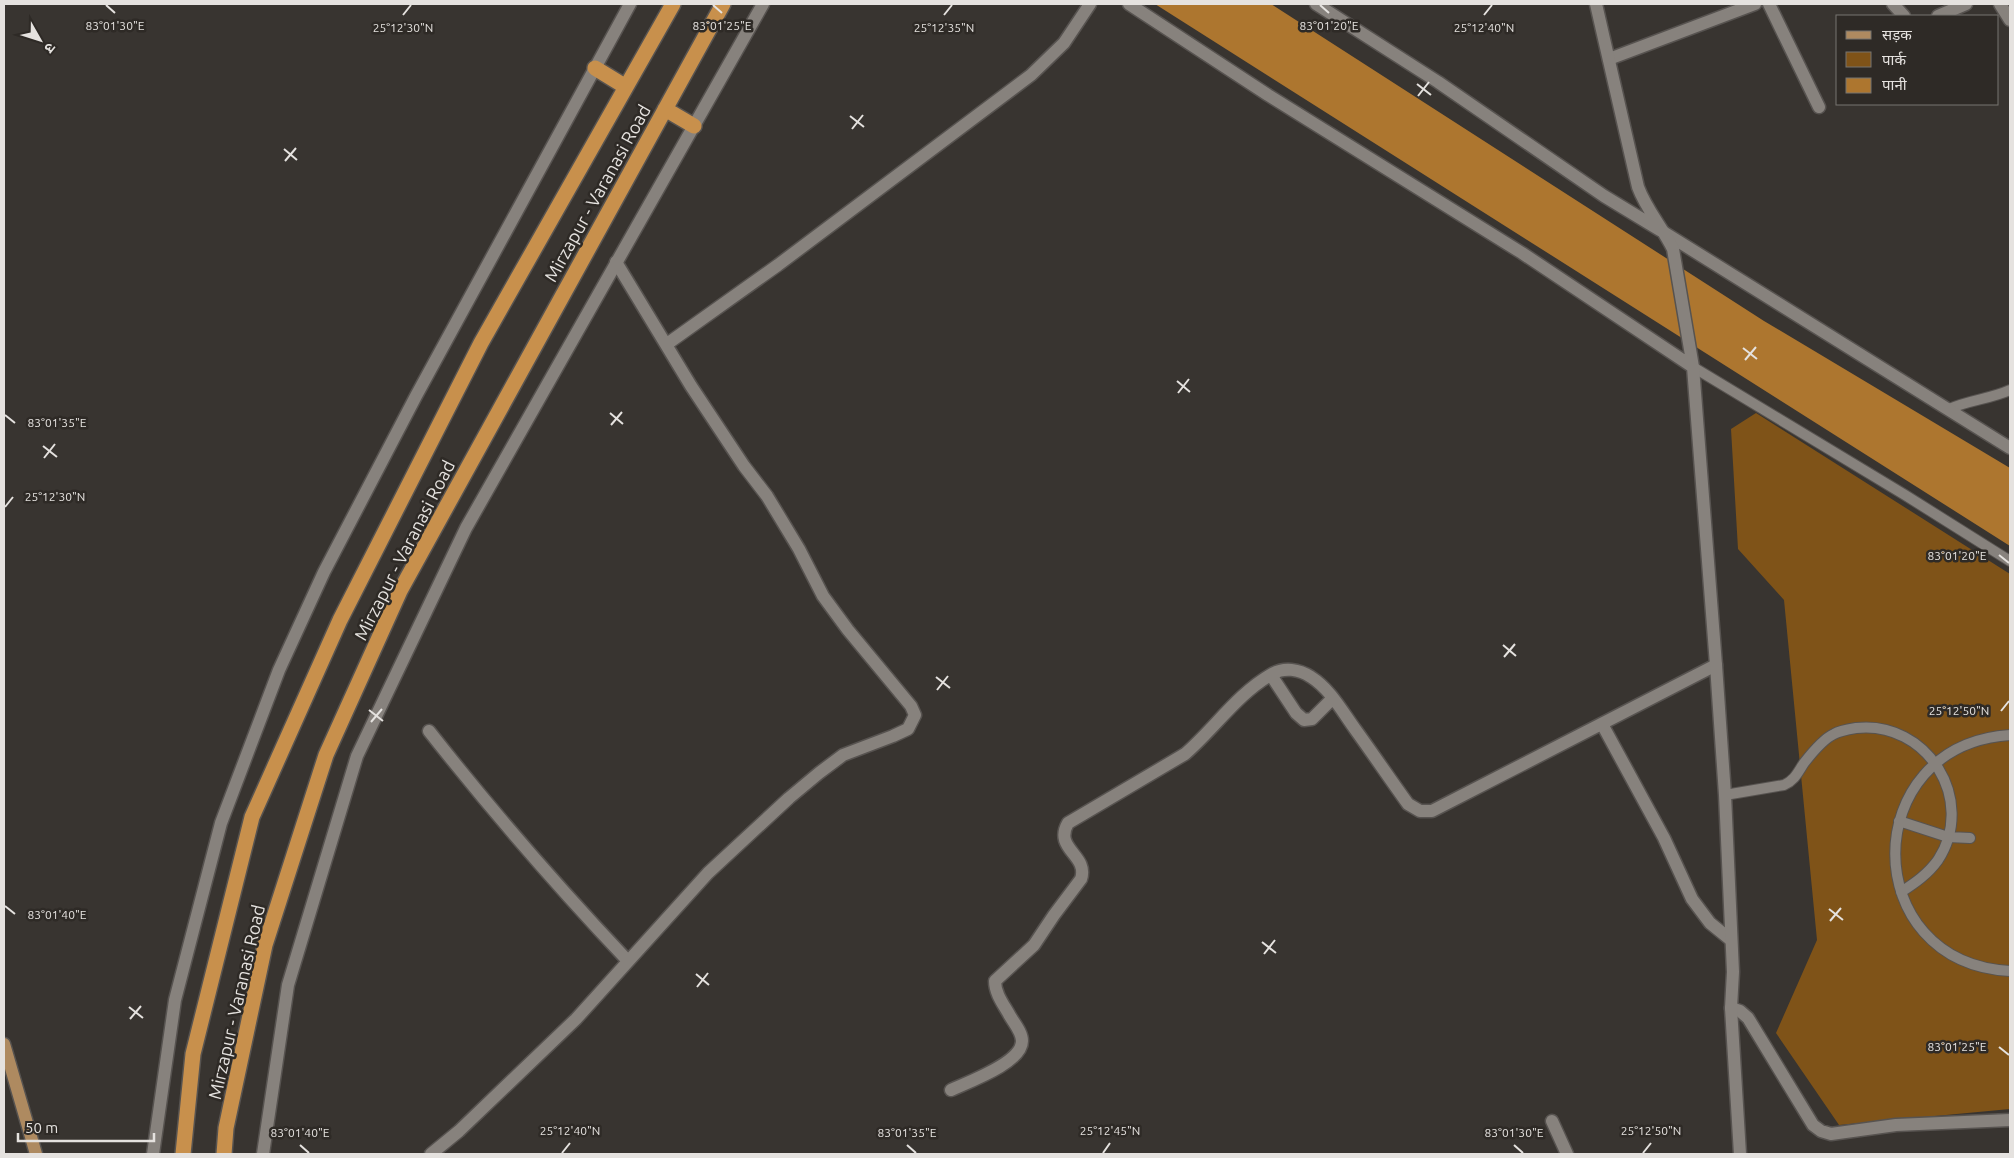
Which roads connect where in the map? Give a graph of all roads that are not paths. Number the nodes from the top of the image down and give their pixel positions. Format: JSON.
{"nodes":[{"id":1,"x":630,"y":4,"type":"edge"},
{"id":2,"x":723,"y":4,"type":"edge"},
{"id":3,"x":763,"y":4,"type":"edge"},
{"id":4,"x":1090,"y":4,"type":"edge"},
{"id":5,"x":1129,"y":4,"type":"edge"},
{"id":6,"x":1316,"y":4,"type":"edge"},
{"id":7,"x":1596,"y":4,"type":"edge"},
{"id":8,"x":1756,"y":4,"type":"edge"},
{"id":9,"x":1769,"y":4,"type":"edge"},
{"id":10,"x":1894,"y":4,"type":"edge"},
{"id":11,"x":1966,"y":4,"type":"edge"},
{"id":12,"x":2000,"y":4,"type":"edge"},
{"id":13,"x":673,"y":5,"type":"edge"},
{"id":14,"x":1903,"y":15,"type":"edge"},
{"id":15,"x":1940,"y":15,"type":"edge"},
{"id":16,"x":2010,"y":20,"type":"edge"},
{"id":17,"x":1609,"y":59,"type":"junction"},
{"id":18,"x":595,"y":68,"type":"junction"},
{"id":19,"x":626,"y":87,"type":"junction"},
{"id":20,"x":1819,"y":107,"type":"dead end"},
{"id":21,"x":665,"y":109,"type":"junction"},
{"id":22,"x":694,"y":126,"type":"junction"},
{"id":23,"x":1665,"y":233,"type":"junction"},
{"id":24,"x":616,"y":262,"type":"junction"},
{"id":25,"x":666,"y":344,"type":"junction"},
{"id":26,"x":1692,"y":367,"type":"junction"},
{"id":27,"x":2010,"y":390,"type":"edge"},
{"id":28,"x":1949,"y":409,"type":"junction"},
{"id":29,"x":2010,"y":448,"type":"edge"},
{"id":30,"x":2010,"y":561,"type":"edge"},
{"id":31,"x":1716,"y":666,"type":"junction"},
{"id":32,"x":1271,"y":675,"type":"junction"},
{"id":33,"x":1333,"y":698,"type":"junction"},
{"id":34,"x":1602,"y":724,"type":"junction"},
{"id":35,"x":428,"y":731,"type":"dead end"},
{"id":36,"x":2010,"y":735,"type":"edge"},
{"id":37,"x":1936,"y":764,"type":"junction"},
{"id":38,"x":1725,"y":795,"type":"junction"},
{"id":39,"x":1899,"y":822,"type":"junction"},
{"id":40,"x":1948,"y":836,"type":"junction"},
{"id":41,"x":1970,"y":838,"type":"dead end"},
{"id":42,"x":1901,"y":892,"type":"junction"},
{"id":43,"x":1731,"y":940,"type":"junction"},
{"id":44,"x":628,"y":961,"type":"junction"},
{"id":45,"x":2010,"y":971,"type":"edge"},
{"id":46,"x":1731,"y":1008,"type":"junction"},
{"id":47,"x":4,"y":1044,"type":"edge"},
{"id":48,"x":951,"y":1090,"type":"dead end"},
{"id":49,"x":2010,"y":1120,"type":"edge"},
{"id":50,"x":1552,"y":1121,"type":"dead end"},
{"id":51,"x":36,"y":1154,"type":"edge"},
{"id":52,"x":153,"y":1154,"type":"edge"},
{"id":53,"x":183,"y":1154,"type":"edge"},
{"id":54,"x":224,"y":1154,"type":"edge"},
{"id":55,"x":262,"y":1154,"type":"edge"},
{"id":56,"x":431,"y":1154,"type":"edge"},
{"id":57,"x":1567,"y":1154,"type":"edge"},
{"id":58,"x":1740,"y":1154,"type":"edge"}],
"edges":[{"from":1,"to":18,"type":"street"},
{"from":2,"to":21,"type":"highway","name":"Mirzapur - Varanasi Road"},
{"from":3,"to":22,"type":"street"},
{"from":4,"to":25,"type":"street"},
{"from":5,"to":26,"type":"street"},
{"from":6,"to":23,"type":"street"},
{"from":7,"to":17,"type":"street"},
{"from":8,"to":17,"type":"street"},
{"from":9,"to":20,"type":"street"},
{"from":10,"to":14,"type":"street"},
{"from":11,"to":15,"type":"street"},
{"from":12,"to":16,"type":"street"},
{"from":13,"to":19,"type":"highway","name":"Mirzapur - Varanasi Road"},
{"from":17,"to":23,"type":"street"},
{"from":18,"to":19,"type":"highway"},
{"from":18,"to":52,"type":"street"},
{"from":19,"to":53,"type":"highway","name":"Mirzapur - Varanasi Road"},
{"from":21,"to":22,"type":"highway"},
{"from":21,"to":54,"type":"highway","name":"Mirzapur - Varanasi Road"},
{"from":22,"to":24,"type":"street"},
{"from":23,"to":26,"type":"street"},
{"from":23,"to":28,"type":"street"},
{"from":24,"to":25,"type":"street"},
{"from":24,"to":55,"type":"street"},
{"from":25,"to":44,"type":"street"},
{"from":26,"to":30,"type":"lane"},
{"from":26,"to":31,"type":"street"},
{"from":27,"to":28,"type":"lane"},
{"from":28,"to":29,"type":"street"},
{"from":31,"to":34,"type":"street"},
{"from":31,"to":38,"type":"street"},
{"from":32,"to":33,"type":"street"},
{"from":32,"to":33,"type":"street"},
{"from":32,"to":48,"type":"street"},
{"from":33,"to":34,"type":"street"},
{"from":34,"to":43,"type":"street"},
{"from":35,"to":44,"type":"street"},
{"from":36,"to":37,"type":"lane"},
{"from":37,"to":38,"type":"lane"},
{"from":37,"to":39,"type":"lane"},
{"from":37,"to":40,"type":"lane"},
{"from":38,"to":43,"type":"street"},
{"from":39,"to":40,"type":"lane"},
{"from":39,"to":42,"type":"lane"},
{"from":40,"to":41,"type":"lane"},
{"from":40,"to":42,"type":"lane"},
{"from":42,"to":45,"type":"lane"},
{"from":43,"to":46,"type":"street"},
{"from":44,"to":56,"type":"street"},
{"from":46,"to":49,"type":"street"},
{"from":46,"to":58,"type":"street"},
{"from":47,"to":51,"type":"main road"},
{"from":50,"to":57,"type":"street"}]}
